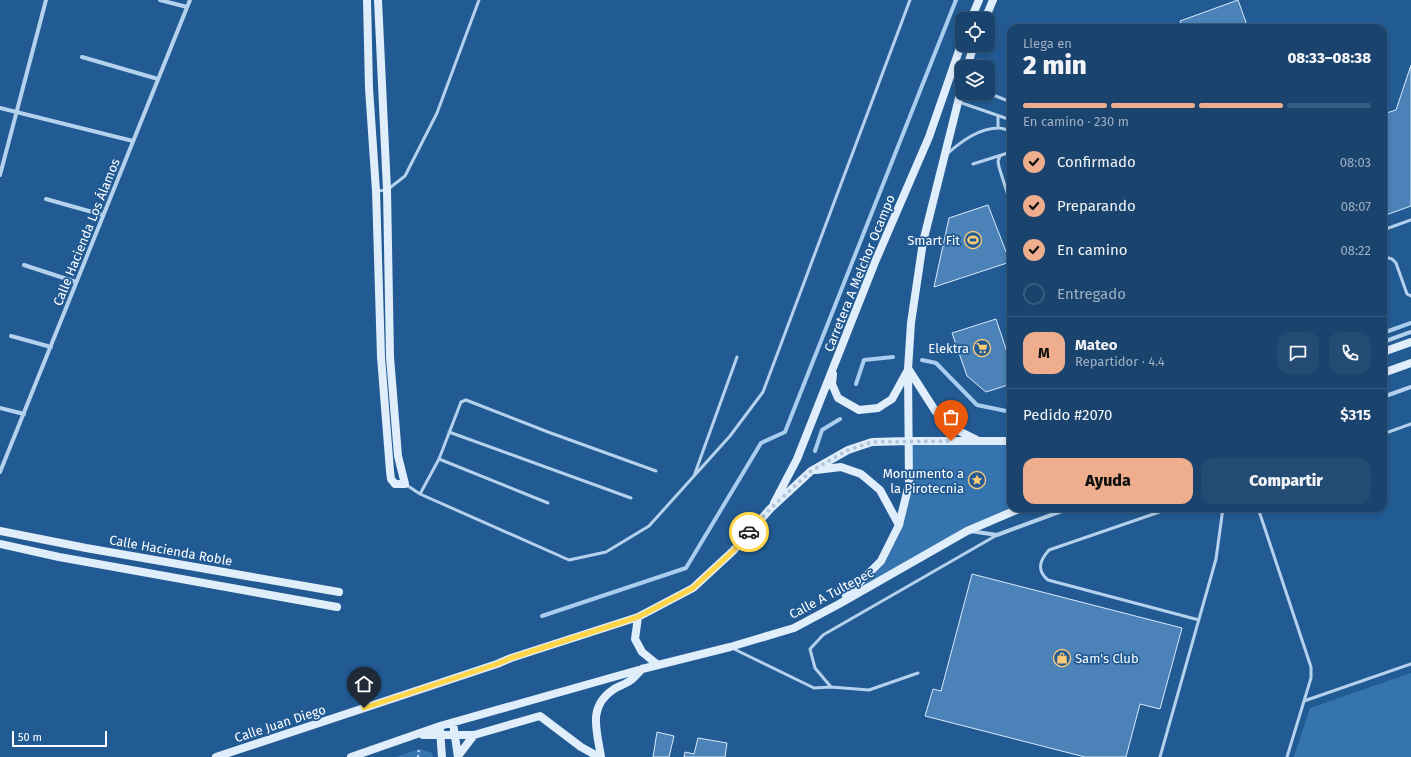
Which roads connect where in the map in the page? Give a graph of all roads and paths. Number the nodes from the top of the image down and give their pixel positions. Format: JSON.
{"nodes":[{"id":1,"x":46,"y":0,"type":"edge"},
{"id":2,"x":160,"y":0,"type":"edge"},
{"id":3,"x":190,"y":0,"type":"edge"},
{"id":4,"x":367,"y":0,"type":"edge"},
{"id":5,"x":378,"y":0,"type":"edge"},
{"id":6,"x":479,"y":0,"type":"edge"},
{"id":7,"x":910,"y":0,"type":"edge"},
{"id":8,"x":979,"y":0,"type":"edge"},
{"id":9,"x":993,"y":0,"type":"edge"},
{"id":10,"x":187,"y":7,"type":"junction"},
{"id":11,"x":974,"y":12,"type":"edge"},
{"id":12,"x":988,"y":12,"type":"edge"},
{"id":13,"x":959,"y":52,"type":"edge"},
{"id":14,"x":82,"y":57,"type":"dead end"},
{"id":15,"x":158,"y":79,"type":"junction"},
{"id":16,"x":995,"y":96,"type":"edge"},
{"id":17,"x":1007,"y":100,"type":"edge"},
{"id":18,"x":959,"y":102,"type":"joint"},
{"id":19,"x":0,"y":108,"type":"edge"},
{"id":20,"x":16,"y":112,"type":"junction"},
{"id":21,"x":998,"y":116,"type":"junction"},
{"id":22,"x":1007,"y":119,"type":"edge"},
{"id":23,"x":998,"y":128,"type":"junction"},
{"id":24,"x":1007,"y":130,"type":"edge"},
{"id":25,"x":133,"y":141,"type":"junction"},
{"id":26,"x":1007,"y":153,"type":"edge"},
{"id":27,"x":945,"y":155,"type":"junction"},
{"id":28,"x":1000,"y":156,"type":"junction"},
{"id":29,"x":973,"y":164,"type":"dead end"},
{"id":30,"x":0,"y":175,"type":"edge"},
{"id":31,"x":387,"y":190,"type":"junction"},
{"id":32,"x":376,"y":191,"type":"junction"},
{"id":33,"x":1007,"y":192,"type":"edge"},
{"id":34,"x":46,"y":199,"type":"dead end"},
{"id":35,"x":103,"y":216,"type":"junction"},
{"id":36,"x":1411,"y":220,"type":"edge"},
{"id":37,"x":1387,"y":229,"type":"edge"},
{"id":38,"x":1387,"y":258,"type":"edge"},
{"id":39,"x":24,"y":265,"type":"dead end"},
{"id":40,"x":76,"y":282,"type":"junction"},
{"id":41,"x":1411,"y":296,"type":"edge"},
{"id":42,"x":1411,"y":332,"type":"edge"},
{"id":43,"x":11,"y":336,"type":"dead end"},
{"id":44,"x":1387,"y":341,"type":"edge"},
{"id":45,"x":1411,"y":342,"type":"edge"},
{"id":46,"x":51,"y":347,"type":"junction"},
{"id":47,"x":1387,"y":351,"type":"edge"},
{"id":48,"x":737,"y":357,"type":"dead end"},
{"id":49,"x":835,"y":361,"type":"junction"},
{"id":50,"x":1411,"y":363,"type":"edge"},
{"id":51,"x":908,"y":369,"type":"junction"},
{"id":52,"x":1387,"y":372,"type":"edge"},
{"id":53,"x":1411,"y":387,"type":"edge"},
{"id":54,"x":1387,"y":396,"type":"edge"},
{"id":55,"x":0,"y":408,"type":"edge"},
{"id":56,"x":24,"y":414,"type":"junction"},
{"id":57,"x":1411,"y":424,"type":"edge"},
{"id":58,"x":449,"y":432,"type":"junction"},
{"id":59,"x":1387,"y":433,"type":"edge"},
{"id":60,"x":908,"y":441,"type":"junction"},
{"id":61,"x":1007,"y":441,"type":"edge"},
{"id":62,"x":980,"y":442,"type":"junction"},
{"id":63,"x":438,"y":459,"type":"junction"},
{"id":64,"x":656,"y":471,"type":"dead end"},
{"id":65,"x":811,"y":471,"type":"junction"},
{"id":66,"x":0,"y":472,"type":"edge"},
{"id":67,"x":693,"y":478,"type":"junction"},
{"id":68,"x":405,"y":484,"type":"junction"},
{"id":69,"x":420,"y":494,"type":"junction"},
{"id":70,"x":631,"y":498,"type":"dead end"},
{"id":71,"x":548,"y":503,"type":"dead end"},
{"id":72,"x":770,"y":509,"type":"junction"},
{"id":73,"x":1012,"y":512,"type":"edge"},
{"id":74,"x":1059,"y":512,"type":"edge"},
{"id":75,"x":1159,"y":512,"type":"edge"},
{"id":76,"x":1222,"y":512,"type":"edge"},
{"id":77,"x":1259,"y":512,"type":"edge"},
{"id":78,"x":900,"y":525,"type":"junction"},
{"id":79,"x":0,"y":531,"type":"edge"},
{"id":80,"x":967,"y":531,"type":"junction"},
{"id":81,"x":997,"y":535,"type":"junction"},
{"id":82,"x":0,"y":544,"type":"edge"},
{"id":83,"x":339,"y":592,"type":"dead end"},
{"id":84,"x":839,"y":604,"type":"junction"},
{"id":85,"x":337,"y":607,"type":"dead end"},
{"id":86,"x":638,"y":617,"type":"junction"},
{"id":87,"x":1199,"y":620,"type":"junction"},
{"id":88,"x":730,"y":647,"type":"junction"},
{"id":89,"x":1411,"y":664,"type":"edge"},
{"id":90,"x":658,"y":665,"type":"junction"},
{"id":91,"x":642,"y":669,"type":"junction"},
{"id":92,"x":918,"y":674,"type":"dead end"},
{"id":93,"x":831,"y":686,"type":"junction"},
{"id":94,"x":1304,"y":701,"type":"junction"},
{"id":95,"x":453,"y":723,"type":"junction"},
{"id":96,"x":440,"y":726,"type":"junction"},
{"id":97,"x":417,"y":735,"type":"junction"},
{"id":98,"x":441,"y":735,"type":"junction"},
{"id":99,"x":474,"y":735,"type":"junction"},
{"id":100,"x":456,"y":738,"type":"junction"},
{"id":101,"x":419,"y":749,"type":"dead end"},
{"id":102,"x":458,"y":756,"type":"edge"},
{"id":103,"x":216,"y":757,"type":"edge"},
{"id":104,"x":351,"y":757,"type":"edge"},
{"id":105,"x":418,"y":757,"type":"edge"},
{"id":106,"x":442,"y":757,"type":"edge"},
{"id":107,"x":600,"y":757,"type":"edge"},
{"id":108,"x":1160,"y":757,"type":"edge"},
{"id":109,"x":1287,"y":757,"type":"edge"}],
"edges":[{"from":1,"to":20,"type":"street"},
{"from":2,"to":10,"type":"street"},
{"from":3,"to":10,"type":"street","name":"Calle Hacienda Los Álamos"},
{"from":4,"to":32,"type":"main road"},
{"from":5,"to":31,"type":"main road"},
{"from":6,"to":31,"type":"lane"},
{"from":7,"to":67,"type":"lane"},
{"from":8,"to":11,"type":"main road"},
{"from":9,"to":12,"type":"main road"},
{"from":10,"to":15,"type":"street","name":"Calle Hacienda Los Álamos"},
{"from":13,"to":49,"type":"main road","name":"Carretera A Melchor Ocampo"},
{"from":14,"to":15,"type":"street"},
{"from":15,"to":25,"type":"street","name":"Calle Hacienda Los Álamos"},
{"from":16,"to":17,"type":"lane"},
{"from":18,"to":21,"type":"lane"},
{"from":18,"to":27,"type":"main road"},
{"from":19,"to":20,"type":"street"},
{"from":20,"to":25,"type":"street"},
{"from":20,"to":30,"type":"street"},
{"from":21,"to":22,"type":"lane"},
{"from":21,"to":23,"type":"lane"},
{"from":23,"to":24,"type":"lane"},
{"from":23,"to":27,"type":"lane"},
{"from":25,"to":35,"type":"street","name":"Calle Hacienda Los Álamos"},
{"from":26,"to":28,"type":"lane"},
{"from":27,"to":51,"type":"main road"},
{"from":28,"to":29,"type":"lane"},
{"from":28,"to":33,"type":"lane"},
{"from":31,"to":32,"type":"lane"},
{"from":31,"to":68,"type":"main road"},
{"from":32,"to":68,"type":"main road"},
{"from":34,"to":35,"type":"street"},
{"from":35,"to":40,"type":"street","name":"Calle Hacienda Los Álamos"},
{"from":36,"to":37,"type":"lane"},
{"from":38,"to":41,"type":"lane"},
{"from":39,"to":40,"type":"street"},
{"from":40,"to":46,"type":"street","name":"Calle Hacienda Los Álamos"},
{"from":42,"to":44,"type":"street"},
{"from":43,"to":46,"type":"street"},
{"from":45,"to":47,"type":"main road"},
{"from":46,"to":56,"type":"street","name":"Calle Hacienda Los Álamos"},
{"from":48,"to":67,"type":"lane"},
{"from":49,"to":51,"type":"main road"},
{"from":49,"to":72,"type":"main road","name":"Carretera A Melchor Ocampo"},
{"from":50,"to":52,"type":"main road"},
{"from":51,"to":60,"type":"main road"},
{"from":51,"to":62,"type":"main road"},
{"from":53,"to":54,"type":"street"},
{"from":55,"to":56,"type":"street"},
{"from":56,"to":66,"type":"street","name":"Calle Hacienda Los Álamos"},
{"from":57,"to":59,"type":"lane"},
{"from":58,"to":63,"type":"lane"},
{"from":58,"to":64,"type":"lane"},
{"from":58,"to":70,"type":"lane"},
{"from":60,"to":62,"type":"main road"},
{"from":60,"to":65,"type":"main road"},
{"from":60,"to":78,"type":"main road"},
{"from":61,"to":62,"type":"main road"},
{"from":63,"to":69,"type":"lane"},
{"from":63,"to":71,"type":"lane"},
{"from":65,"to":72,"type":"main road"},
{"from":65,"to":78,"type":"main road"},
{"from":67,"to":69,"type":"lane"},
{"from":68,"to":69,"type":"lane"},
{"from":72,"to":86,"type":"main road"},
{"from":73,"to":80,"type":"main road","name":"Calle A Tultepec"},
{"from":74,"to":81,"type":"street"},
{"from":75,"to":87,"type":"lane"},
{"from":76,"to":87,"type":"lane"},
{"from":77,"to":94,"type":"lane"},
{"from":78,"to":84,"type":"main road"},
{"from":79,"to":83,"type":"main road","name":"Calle Hacienda Roble"},
{"from":80,"to":81,"type":"street"},
{"from":80,"to":84,"type":"main road","name":"Calle A Tultepec"},
{"from":81,"to":93,"type":"lane"},
{"from":82,"to":85,"type":"main road","name":"Calle Hacienda Roble"},
{"from":84,"to":88,"type":"main road","name":"Calle A Tultepec"},
{"from":86,"to":90,"type":"main road"},
{"from":86,"to":103,"type":"main road","name":"Calle Juan Diego"},
{"from":87,"to":108,"type":"lane"},
{"from":88,"to":90,"type":"main road","name":"Calle A Tultepec"},
{"from":88,"to":93,"type":"lane"},
{"from":89,"to":94,"type":"lane"},
{"from":90,"to":91,"type":"main road","name":"Calle A Tultepec"},
{"from":91,"to":95,"type":"main road"},
{"from":91,"to":107,"type":"main road"},
{"from":92,"to":93,"type":"lane"},
{"from":94,"to":109,"type":"lane"},
{"from":95,"to":96,"type":"main road"},
{"from":95,"to":100,"type":"main road"},
{"from":96,"to":97,"type":"main road"},
{"from":96,"to":98,"type":"main road"},
{"from":97,"to":98,"type":"main road"},
{"from":97,"to":104,"type":"main road"},
{"from":98,"to":100,"type":"main road"},
{"from":98,"to":106,"type":"main road"},
{"from":99,"to":100,"type":"main road"},
{"from":99,"to":102,"type":"main road"},
{"from":99,"to":107,"type":"main road"},
{"from":100,"to":102,"type":"main road"},
{"from":101,"to":105,"type":"path"}]}
